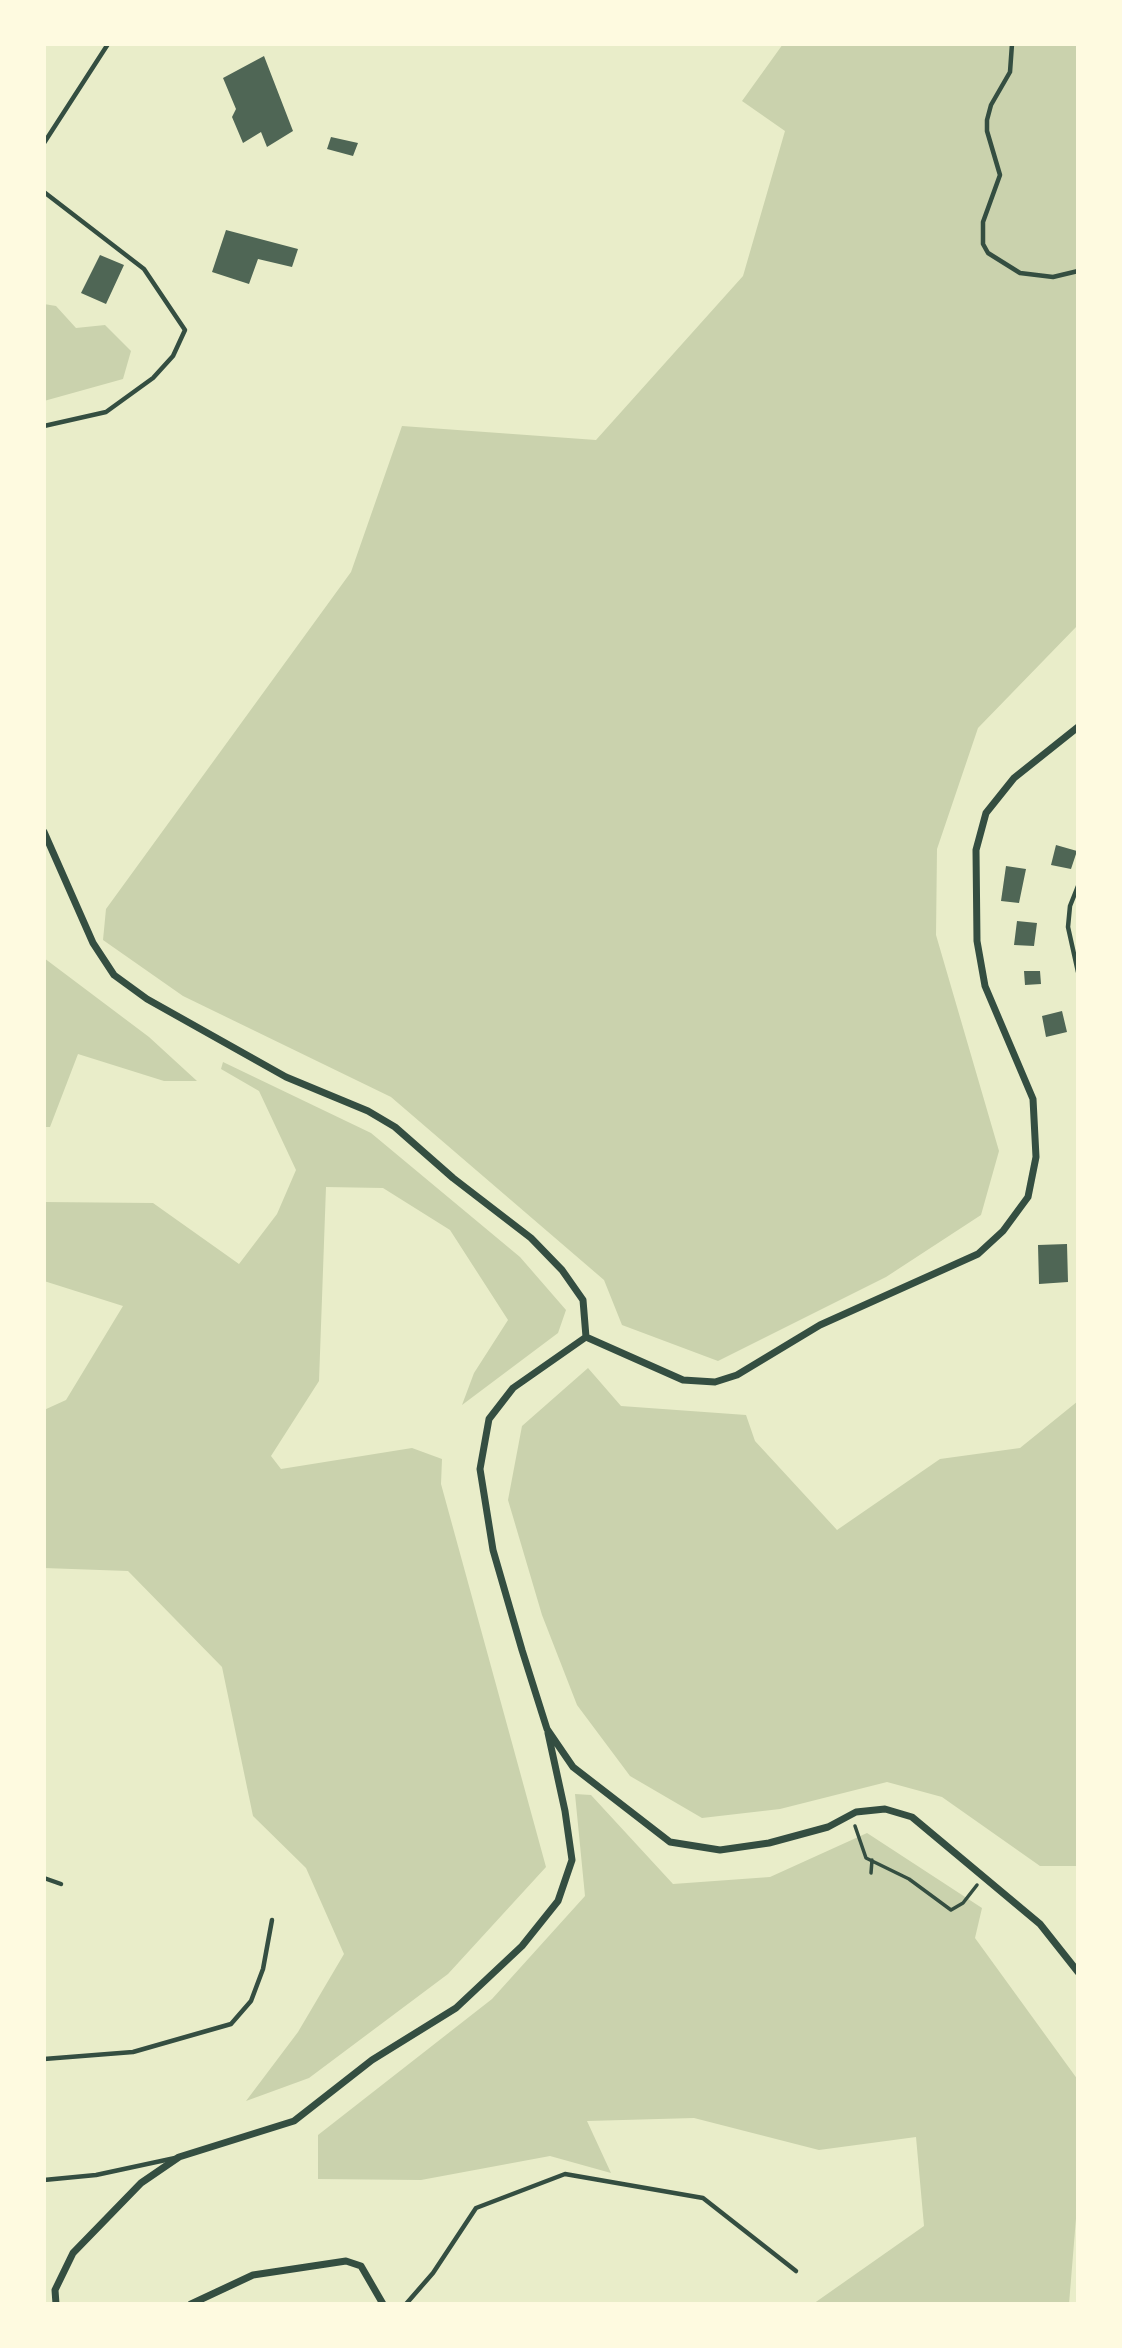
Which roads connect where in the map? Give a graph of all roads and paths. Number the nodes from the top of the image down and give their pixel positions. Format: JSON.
{"nodes":[{"id":1,"x":108,"y":44,"type":"edge"},
{"id":2,"x":1012,"y":44,"type":"edge"},
{"id":3,"x":44,"y":143,"type":"edge"},
{"id":4,"x":44,"y":192,"type":"edge"},
{"id":5,"x":1078,"y":271,"type":"edge"},
{"id":6,"x":44,"y":426,"type":"edge"},
{"id":7,"x":1078,"y":727,"type":"edge"},
{"id":8,"x":44,"y":832,"type":"edge"},
{"id":9,"x":1078,"y":886,"type":"edge"},
{"id":10,"x":1078,"y":972,"type":"edge"},
{"id":11,"x":586,"y":1337,"type":"junction"},
{"id":12,"x":547,"y":1729,"type":"junction"},
{"id":13,"x":856,"y":1812,"type":"junction"},
{"id":14,"x":872,"y":1860,"type":"junction"},
{"id":15,"x":871,"y":1873,"type":"dead end"},
{"id":16,"x":980,"y":1873,"type":"junction"},
{"id":17,"x":44,"y":1878,"type":"edge"},
{"id":18,"x":61,"y":1884,"type":"dead end"},
{"id":19,"x":272,"y":1920,"type":"dead end"},
{"id":20,"x":1078,"y":1972,"type":"edge"},
{"id":21,"x":44,"y":2059,"type":"edge"},
{"id":22,"x":179,"y":2157,"type":"junction"},
{"id":23,"x":44,"y":2180,"type":"edge"},
{"id":24,"x":796,"y":2272,"type":"dead end"},
{"id":25,"x":56,"y":2304,"type":"edge"},
{"id":26,"x":191,"y":2304,"type":"edge"},
{"id":27,"x":383,"y":2304,"type":"edge"},
{"id":28,"x":406,"y":2304,"type":"edge"}],
"edges":[{"from":1,"to":3,"type":"lane"},
{"from":2,"to":5,"type":"lane"},
{"from":4,"to":6,"type":"lane"},
{"from":7,"to":11,"type":"street"},
{"from":8,"to":11,"type":"street"},
{"from":9,"to":10,"type":"lane"},
{"from":11,"to":12,"type":"street"},
{"from":12,"to":13,"type":"street"},
{"from":12,"to":22,"type":"street"},
{"from":13,"to":14,"type":"path"},
{"from":13,"to":16,"type":"street"},
{"from":14,"to":15,"type":"path"},
{"from":14,"to":16,"type":"path"},
{"from":16,"to":20,"type":"street"},
{"from":17,"to":18,"type":"lane"},
{"from":19,"to":21,"type":"lane"},
{"from":22,"to":23,"type":"lane"},
{"from":22,"to":25,"type":"street"},
{"from":24,"to":28,"type":"lane"},
{"from":26,"to":27,"type":"street"}]}
